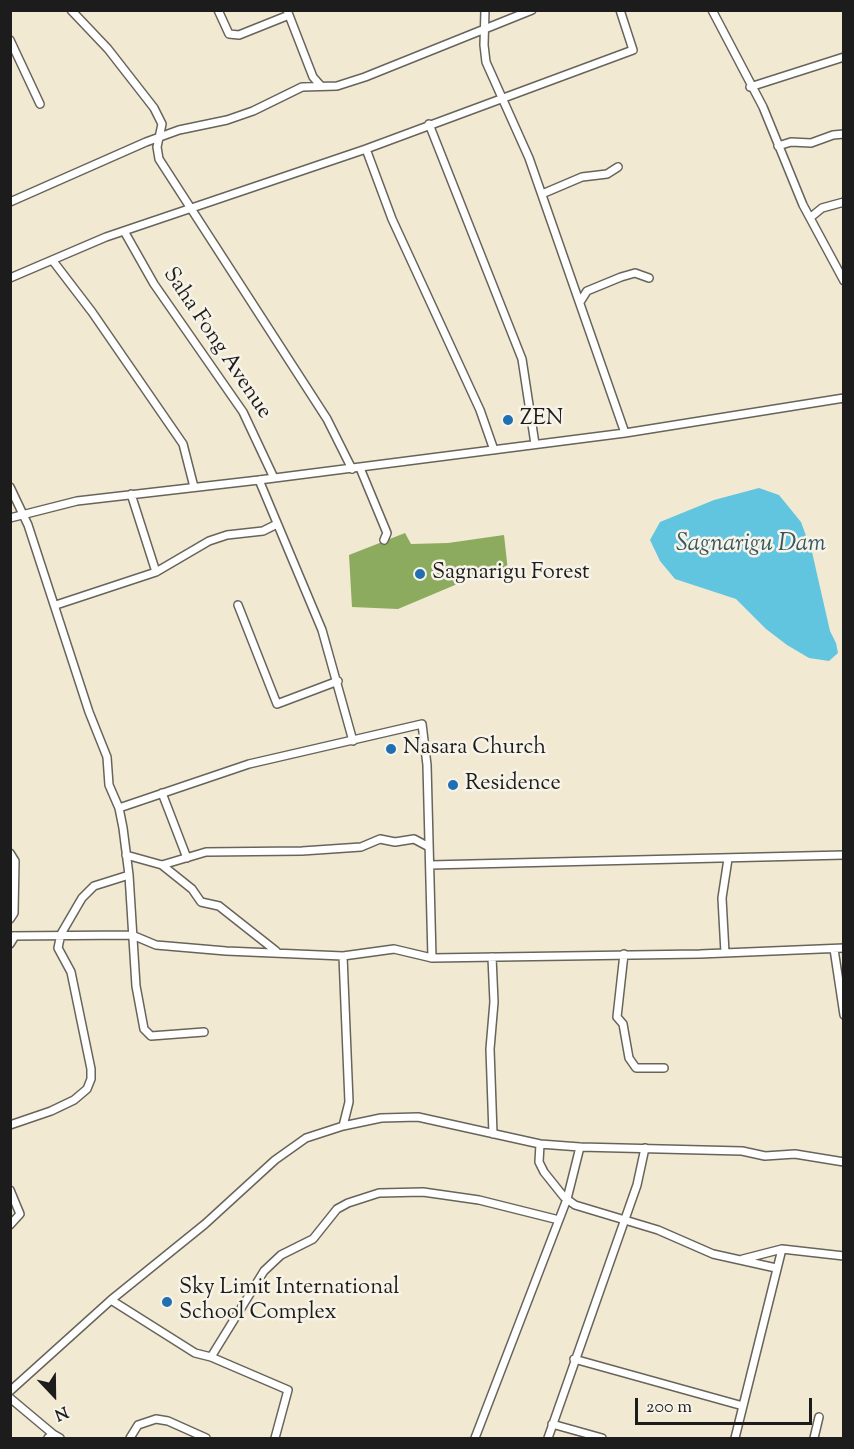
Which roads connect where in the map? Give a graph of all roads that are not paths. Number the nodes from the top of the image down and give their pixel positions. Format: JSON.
{"nodes":[{"id":1,"x":71,"y":10,"type":"edge"},
{"id":2,"x":218,"y":10,"type":"edge"},
{"id":3,"x":485,"y":10,"type":"edge"},
{"id":4,"x":532,"y":10,"type":"edge"},
{"id":5,"x":620,"y":10,"type":"edge"},
{"id":6,"x":712,"y":10,"type":"edge"},
{"id":7,"x":288,"y":13,"type":"edge"},
{"id":8,"x":486,"y":30,"type":"junction"},
{"id":9,"x":10,"y":40,"type":"edge"},
{"id":10,"x":843,"y":57,"type":"edge"},
{"id":11,"x":321,"y":86,"type":"junction"},
{"id":12,"x":750,"y":87,"type":"junction"},
{"id":13,"x":502,"y":98,"type":"junction"},
{"id":14,"x":40,"y":104,"type":"dead end"},
{"id":15,"x":429,"y":123,"type":"junction"},
{"id":16,"x":843,"y":134,"type":"edge"},
{"id":17,"x":159,"y":138,"type":"junction"},
{"id":18,"x":778,"y":146,"type":"junction"},
{"id":19,"x":366,"y":149,"type":"junction"},
{"id":20,"x":618,"y":167,"type":"dead end"},
{"id":21,"x":542,"y":194,"type":"junction"},
{"id":22,"x":10,"y":202,"type":"edge"},
{"id":23,"x":843,"y":202,"type":"edge"},
{"id":24,"x":191,"y":208,"type":"junction"},
{"id":25,"x":811,"y":217,"type":"junction"},
{"id":26,"x":124,"y":231,"type":"junction"},
{"id":27,"x":53,"y":261,"type":"junction"},
{"id":28,"x":10,"y":278,"type":"edge"},
{"id":29,"x":649,"y":278,"type":"dead end"},
{"id":30,"x":843,"y":281,"type":"edge"},
{"id":31,"x":580,"y":302,"type":"junction"},
{"id":32,"x":843,"y":398,"type":"edge"},
{"id":33,"x":625,"y":433,"type":"junction"},
{"id":34,"x":535,"y":444,"type":"junction"},
{"id":35,"x":494,"y":450,"type":"junction"},
{"id":36,"x":356,"y":468,"type":"junction"},
{"id":37,"x":274,"y":478,"type":"junction"},
{"id":38,"x":259,"y":480,"type":"junction"},
{"id":39,"x":10,"y":487,"type":"edge"},
{"id":40,"x":194,"y":487,"type":"junction"},
{"id":41,"x":131,"y":494,"type":"junction"},
{"id":42,"x":23,"y":514,"type":"junction"},
{"id":43,"x":10,"y":518,"type":"edge"},
{"id":44,"x":277,"y":524,"type":"junction"},
{"id":45,"x":384,"y":540,"type":"dead end"},
{"id":46,"x":156,"y":572,"type":"junction"},
{"id":47,"x":56,"y":605,"type":"junction"},
{"id":48,"x":238,"y":605,"type":"dead end"},
{"id":49,"x":338,"y":681,"type":"junction"},
{"id":50,"x":353,"y":741,"type":"junction"},
{"id":51,"x":162,"y":794,"type":"junction"},
{"id":52,"x":119,"y":808,"type":"junction"},
{"id":53,"x":429,"y":847,"type":"junction"},
{"id":54,"x":10,"y":853,"type":"edge"},
{"id":55,"x":126,"y":855,"type":"junction"},
{"id":56,"x":843,"y":855,"type":"edge"},
{"id":57,"x":187,"y":858,"type":"junction"},
{"id":58,"x":728,"y":859,"type":"junction"},
{"id":59,"x":162,"y":865,"type":"junction"},
{"id":60,"x":430,"y":865,"type":"junction"},
{"id":61,"x":129,"y":875,"type":"junction"},
{"id":62,"x":10,"y":919,"type":"edge"},
{"id":63,"x":61,"y":934,"type":"junction"},
{"id":64,"x":132,"y":935,"type":"junction"},
{"id":65,"x":13,"y":936,"type":"edge"},
{"id":66,"x":10,"y":944,"type":"edge"},
{"id":67,"x":843,"y":948,"type":"edge"},
{"id":68,"x":834,"y":949,"type":"junction"},
{"id":69,"x":276,"y":951,"type":"junction"},
{"id":70,"x":725,"y":953,"type":"junction"},
{"id":71,"x":624,"y":954,"type":"junction"},
{"id":72,"x":343,"y":956,"type":"junction"},
{"id":73,"x":492,"y":957,"type":"junction"},
{"id":74,"x":432,"y":958,"type":"junction"},
{"id":75,"x":843,"y":1015,"type":"edge"},
{"id":76,"x":204,"y":1032,"type":"dead end"},
{"id":77,"x":664,"y":1068,"type":"dead end"},
{"id":78,"x":10,"y":1125,"type":"edge"},
{"id":79,"x":344,"y":1126,"type":"junction"},
{"id":80,"x":493,"y":1134,"type":"junction"},
{"id":81,"x":540,"y":1144,"type":"junction"},
{"id":82,"x":580,"y":1147,"type":"junction"},
{"id":83,"x":645,"y":1148,"type":"junction"},
{"id":84,"x":843,"y":1162,"type":"edge"},
{"id":85,"x":10,"y":1190,"type":"edge"},
{"id":86,"x":567,"y":1200,"type":"junction"},
{"id":87,"x":559,"y":1220,"type":"junction"},
{"id":88,"x":624,"y":1220,"type":"junction"},
{"id":89,"x":10,"y":1225,"type":"edge"},
{"id":90,"x":782,"y":1249,"type":"junction"},
{"id":91,"x":843,"y":1256,"type":"edge"},
{"id":92,"x":742,"y":1259,"type":"junction"},
{"id":93,"x":776,"y":1268,"type":"junction"},
{"id":94,"x":111,"y":1300,"type":"junction"},
{"id":95,"x":211,"y":1357,"type":"junction"},
{"id":96,"x":574,"y":1359,"type":"junction"},
{"id":97,"x":10,"y":1391,"type":"edge"},
{"id":98,"x":10,"y":1398,"type":"edge"},
{"id":99,"x":743,"y":1406,"type":"junction"},
{"id":100,"x":819,"y":1417,"type":"dead end"},
{"id":101,"x":552,"y":1424,"type":"junction"},
{"id":102,"x":53,"y":1437,"type":"edge"},
{"id":103,"x":194,"y":1437,"type":"edge"},
{"id":104,"x":130,"y":1438,"type":"edge"},
{"id":105,"x":206,"y":1438,"type":"edge"},
{"id":106,"x":275,"y":1438,"type":"edge"},
{"id":107,"x":476,"y":1438,"type":"edge"},
{"id":108,"x":548,"y":1438,"type":"edge"},
{"id":109,"x":602,"y":1438,"type":"edge"},
{"id":110,"x":735,"y":1438,"type":"edge"},
{"id":111,"x":814,"y":1438,"type":"edge"}],
"edges":[{"from":1,"to":17,"type":"street"},
{"from":2,"to":7,"type":"street"},
{"from":3,"to":8,"type":"street"},
{"from":4,"to":8,"type":"street"},
{"from":5,"to":13,"type":"street"},
{"from":6,"to":12,"type":"street"},
{"from":7,"to":11,"type":"street"},
{"from":8,"to":11,"type":"street"},
{"from":8,"to":13,"type":"street"},
{"from":9,"to":14,"type":"street"},
{"from":10,"to":12,"type":"street"},
{"from":11,"to":17,"type":"street"},
{"from":12,"to":18,"type":"street"},
{"from":13,"to":15,"type":"street"},
{"from":13,"to":21,"type":"street"},
{"from":15,"to":19,"type":"street"},
{"from":15,"to":34,"type":"street"},
{"from":16,"to":18,"type":"street"},
{"from":17,"to":22,"type":"street"},
{"from":17,"to":24,"type":"street"},
{"from":18,"to":25,"type":"street"},
{"from":19,"to":24,"type":"street"},
{"from":19,"to":35,"type":"street"},
{"from":20,"to":21,"type":"street"},
{"from":21,"to":31,"type":"street"},
{"from":23,"to":25,"type":"street"},
{"from":24,"to":26,"type":"street"},
{"from":24,"to":36,"type":"street"},
{"from":25,"to":30,"type":"street"},
{"from":26,"to":27,"type":"street"},
{"from":26,"to":37,"type":"street","name":"Saha Fong Avenue"},
{"from":27,"to":28,"type":"street"},
{"from":27,"to":40,"type":"street"},
{"from":29,"to":31,"type":"street"},
{"from":31,"to":33,"type":"street"},
{"from":32,"to":33,"type":"street"},
{"from":33,"to":34,"type":"street"},
{"from":34,"to":35,"type":"street"},
{"from":35,"to":36,"type":"street"},
{"from":36,"to":37,"type":"street"},
{"from":36,"to":45,"type":"street"},
{"from":37,"to":38,"type":"street"},
{"from":38,"to":40,"type":"street"},
{"from":38,"to":44,"type":"street"},
{"from":39,"to":42,"type":"street"},
{"from":40,"to":41,"type":"street"},
{"from":41,"to":42,"type":"street"},
{"from":41,"to":46,"type":"street"},
{"from":42,"to":43,"type":"street"},
{"from":42,"to":47,"type":"street"},
{"from":44,"to":46,"type":"street"},
{"from":44,"to":49,"type":"street"},
{"from":46,"to":47,"type":"street"},
{"from":47,"to":52,"type":"street"},
{"from":48,"to":49,"type":"street"},
{"from":49,"to":50,"type":"street"},
{"from":50,"to":51,"type":"street"},
{"from":50,"to":53,"type":"street"},
{"from":51,"to":52,"type":"street"},
{"from":51,"to":57,"type":"street"},
{"from":52,"to":55,"type":"street"},
{"from":53,"to":57,"type":"street"},
{"from":53,"to":60,"type":"street"},
{"from":54,"to":62,"type":"street"},
{"from":55,"to":59,"type":"street"},
{"from":55,"to":61,"type":"street"},
{"from":56,"to":58,"type":"street"},
{"from":57,"to":59,"type":"street"},
{"from":58,"to":60,"type":"street"},
{"from":58,"to":70,"type":"street"},
{"from":59,"to":69,"type":"street"},
{"from":60,"to":74,"type":"street"},
{"from":61,"to":63,"type":"street"},
{"from":61,"to":64,"type":"street"},
{"from":63,"to":64,"type":"street"},
{"from":63,"to":65,"type":"street"},
{"from":63,"to":78,"type":"street"},
{"from":64,"to":69,"type":"street"},
{"from":64,"to":76,"type":"street"},
{"from":65,"to":66,"type":"street"},
{"from":67,"to":68,"type":"street"},
{"from":68,"to":70,"type":"street"},
{"from":68,"to":75,"type":"street"},
{"from":69,"to":72,"type":"street"},
{"from":70,"to":71,"type":"street"},
{"from":71,"to":73,"type":"street"},
{"from":71,"to":77,"type":"street"},
{"from":72,"to":74,"type":"street"},
{"from":72,"to":79,"type":"street"},
{"from":73,"to":74,"type":"street"},
{"from":73,"to":80,"type":"street"},
{"from":79,"to":80,"type":"street"},
{"from":79,"to":94,"type":"street"},
{"from":80,"to":81,"type":"street"},
{"from":81,"to":82,"type":"street"},
{"from":81,"to":86,"type":"street"},
{"from":82,"to":83,"type":"street"},
{"from":82,"to":86,"type":"street"},
{"from":83,"to":84,"type":"street"},
{"from":83,"to":88,"type":"street"},
{"from":85,"to":89,"type":"street"},
{"from":86,"to":87,"type":"street"},
{"from":86,"to":88,"type":"street"},
{"from":87,"to":95,"type":"street"},
{"from":87,"to":107,"type":"street"},
{"from":88,"to":92,"type":"street"},
{"from":88,"to":96,"type":"street"},
{"from":90,"to":91,"type":"street"},
{"from":90,"to":92,"type":"street"},
{"from":90,"to":93,"type":"street"},
{"from":92,"to":93,"type":"street"},
{"from":93,"to":99,"type":"street"},
{"from":94,"to":95,"type":"street"},
{"from":94,"to":97,"type":"street"},
{"from":95,"to":106,"type":"street"},
{"from":96,"to":99,"type":"street"},
{"from":96,"to":101,"type":"street"},
{"from":98,"to":102,"type":"street"},
{"from":99,"to":110,"type":"street"},
{"from":100,"to":111,"type":"street"},
{"from":101,"to":108,"type":"street"},
{"from":101,"to":109,"type":"street"},
{"from":103,"to":104,"type":"street"},
{"from":103,"to":105,"type":"street"}]}
